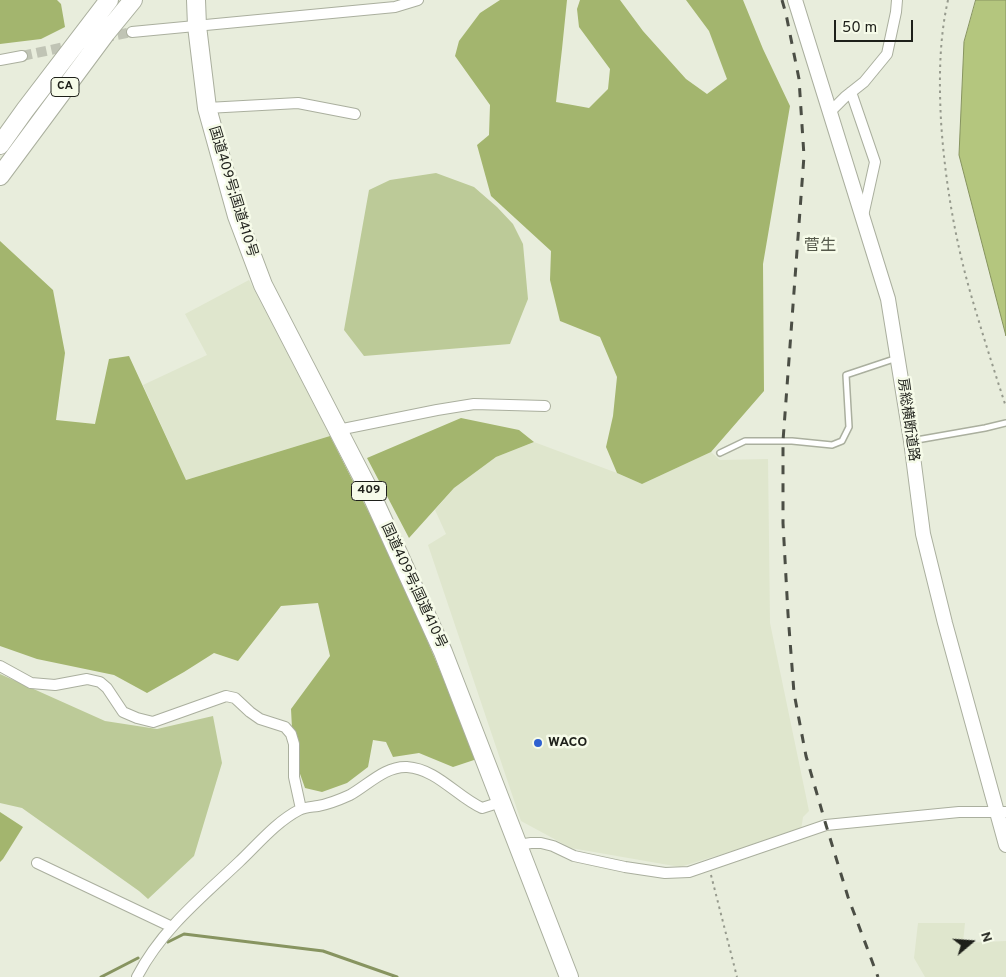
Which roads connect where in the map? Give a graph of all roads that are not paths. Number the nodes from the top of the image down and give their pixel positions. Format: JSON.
{"nodes":[{"id":1,"x":109,"y":0,"type":"edge"},
{"id":2,"x":133,"y":0,"type":"edge"},
{"id":3,"x":196,"y":0,"type":"edge"},
{"id":4,"x":418,"y":0,"type":"edge"},
{"id":5,"x":795,"y":0,"type":"edge"},
{"id":6,"x":897,"y":0,"type":"edge"},
{"id":7,"x":197,"y":26,"type":"junction"},
{"id":8,"x":132,"y":32,"type":"tunnel mouth"},
{"id":9,"x":22,"y":56,"type":"tunnel mouth"},
{"id":10,"x":0,"y":60,"type":"edge"},
{"id":11,"x":852,"y":92,"type":"junction"},
{"id":12,"x":207,"y":108,"type":"junction"},
{"id":13,"x":830,"y":112,"type":"junction"},
{"id":14,"x":355,"y":114,"type":"dead end"},
{"id":15,"x":0,"y":144,"type":"edge"},
{"id":16,"x":0,"y":176,"type":"edge"},
{"id":17,"x":863,"y":216,"type":"junction"},
{"id":18,"x":898,"y":358,"type":"junction"},
{"id":19,"x":545,"y":406,"type":"dead end"},
{"id":20,"x":1006,"y":423,"type":"edge"},
{"id":21,"x":338,"y":430,"type":"junction"},
{"id":22,"x":910,"y":441,"type":"junction"},
{"id":23,"x":720,"y":453,"type":"dead end"},
{"id":24,"x":0,"y":666,"type":"edge"},
{"id":25,"x":502,"y":802,"type":"junction"},
{"id":26,"x":301,"y":809,"type":"junction"},
{"id":27,"x":1002,"y":812,"type":"edge"},
{"id":28,"x":518,"y":845,"type":"junction"},
{"id":29,"x":1006,"y":845,"type":"edge"},
{"id":30,"x":37,"y":863,"type":"dead end"},
{"id":31,"x":172,"y":927,"type":"junction"},
{"id":32,"x":137,"y":977,"type":"edge"},
{"id":33,"x":569,"y":977,"type":"edge"}],
"edges":[{"from":1,"to":15,"type":"highway","number":"CA"},
{"from":2,"to":16,"type":"highway","number":"CA"},
{"from":3,"to":7,"type":"highway","name":"国道409号;国道410号","number":"409"},
{"from":4,"to":7,"type":"street"},
{"from":5,"to":13,"type":"street","name":"房総横断道路"},
{"from":6,"to":11,"type":"street"},
{"from":7,"to":8,"type":"street"},
{"from":7,"to":12,"type":"highway","name":"国道409号;国道410号","number":"409"},
{"from":9,"to":10,"type":"street"},
{"from":11,"to":13,"type":"street"},
{"from":11,"to":17,"type":"street"},
{"from":12,"to":14,"type":"street"},
{"from":12,"to":21,"type":"highway","name":"国道409号;国道410号","number":"409"},
{"from":13,"to":17,"type":"street","name":"房総横断道路"},
{"from":17,"to":18,"type":"street","name":"房総横断道路"},
{"from":18,"to":22,"type":"street","name":"房総横断道路"},
{"from":18,"to":23,"type":"lane"},
{"from":19,"to":21,"type":"street"},
{"from":20,"to":22,"type":"lane"},
{"from":21,"to":25,"type":"highway","name":"国道409号;国道410号","number":"409"},
{"from":22,"to":27,"type":"street","name":"房総横断道路"},
{"from":24,"to":26,"type":"street"},
{"from":25,"to":26,"type":"street"},
{"from":25,"to":28,"type":"highway","name":"国道409号;国道410号","number":"409"},
{"from":26,"to":31,"type":"street"},
{"from":27,"to":28,"type":"street"},
{"from":27,"to":29,"type":"street","name":"房総横断道路"},
{"from":28,"to":33,"type":"highway","name":"国道409号;国道410号","number":"409"},
{"from":30,"to":31,"type":"street"},
{"from":31,"to":32,"type":"street"}]}
